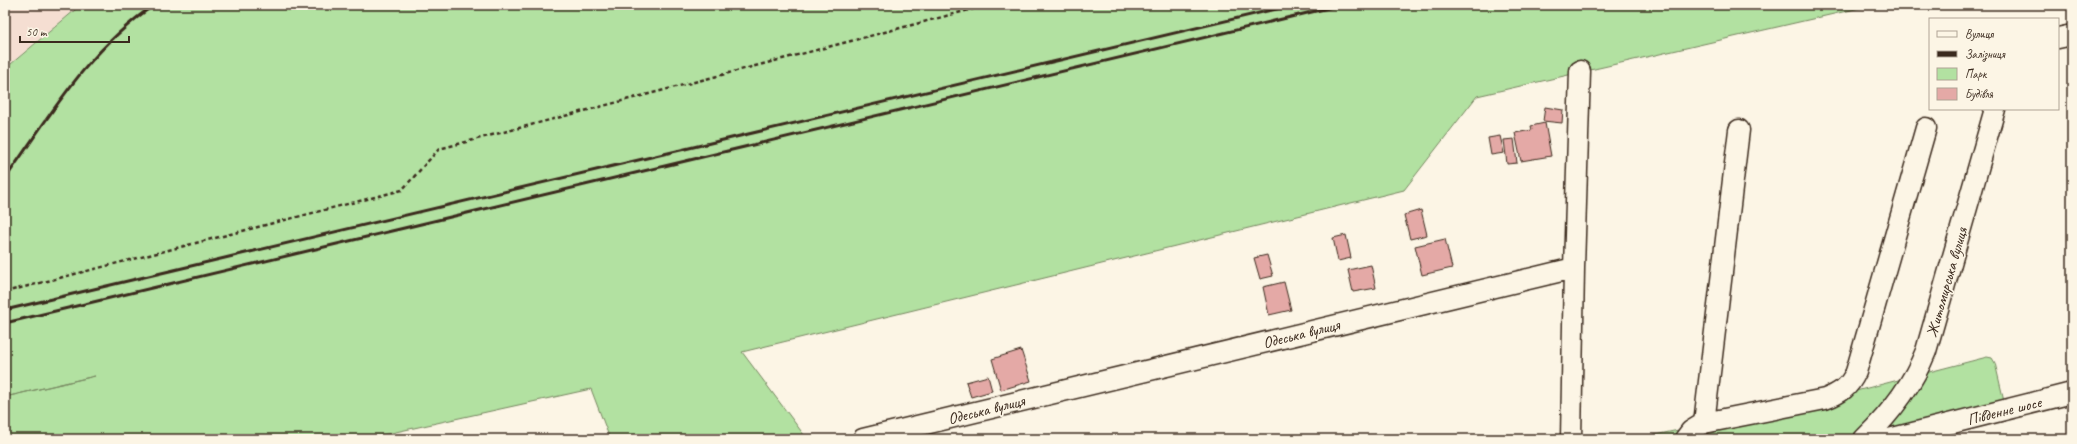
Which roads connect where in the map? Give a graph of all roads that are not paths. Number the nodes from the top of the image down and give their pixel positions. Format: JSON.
{"nodes":[{"id":1,"x":2072,"y":35,"type":"edge"},
{"id":2,"x":2059,"y":38,"type":"edge"},
{"id":3,"x":1580,"y":71,"type":"dead end"},
{"id":4,"x":1995,"y":110,"type":"edge"},
{"id":5,"x":1926,"y":128,"type":"dead end"},
{"id":6,"x":1739,"y":130,"type":"dead end"},
{"id":7,"x":1574,"y":268,"type":"junction"},
{"id":8,"x":2072,"y":393,"type":"edge"},
{"id":9,"x":1704,"y":423,"type":"junction"},
{"id":10,"x":862,"y":439,"type":"edge"},
{"id":11,"x":1571,"y":439,"type":"edge"},
{"id":12,"x":1686,"y":439,"type":"edge"},
{"id":13,"x":1864,"y":439,"type":"edge"},
{"id":14,"x":1889,"y":439,"type":"edge"}],
"edges":[{"from":1,"to":2,"type":"street"},
{"from":3,"to":7,"type":"street"},
{"from":4,"to":13,"type":"street","name":"Житомирська вулиця"},
{"from":5,"to":9,"type":"street"},
{"from":6,"to":9,"type":"street"},
{"from":7,"to":10,"type":"street","name":"Одеська вулиця"},
{"from":7,"to":11,"type":"street"},
{"from":8,"to":14,"type":"street","name":"Південне шосе"},
{"from":9,"to":12,"type":"street"}]}
